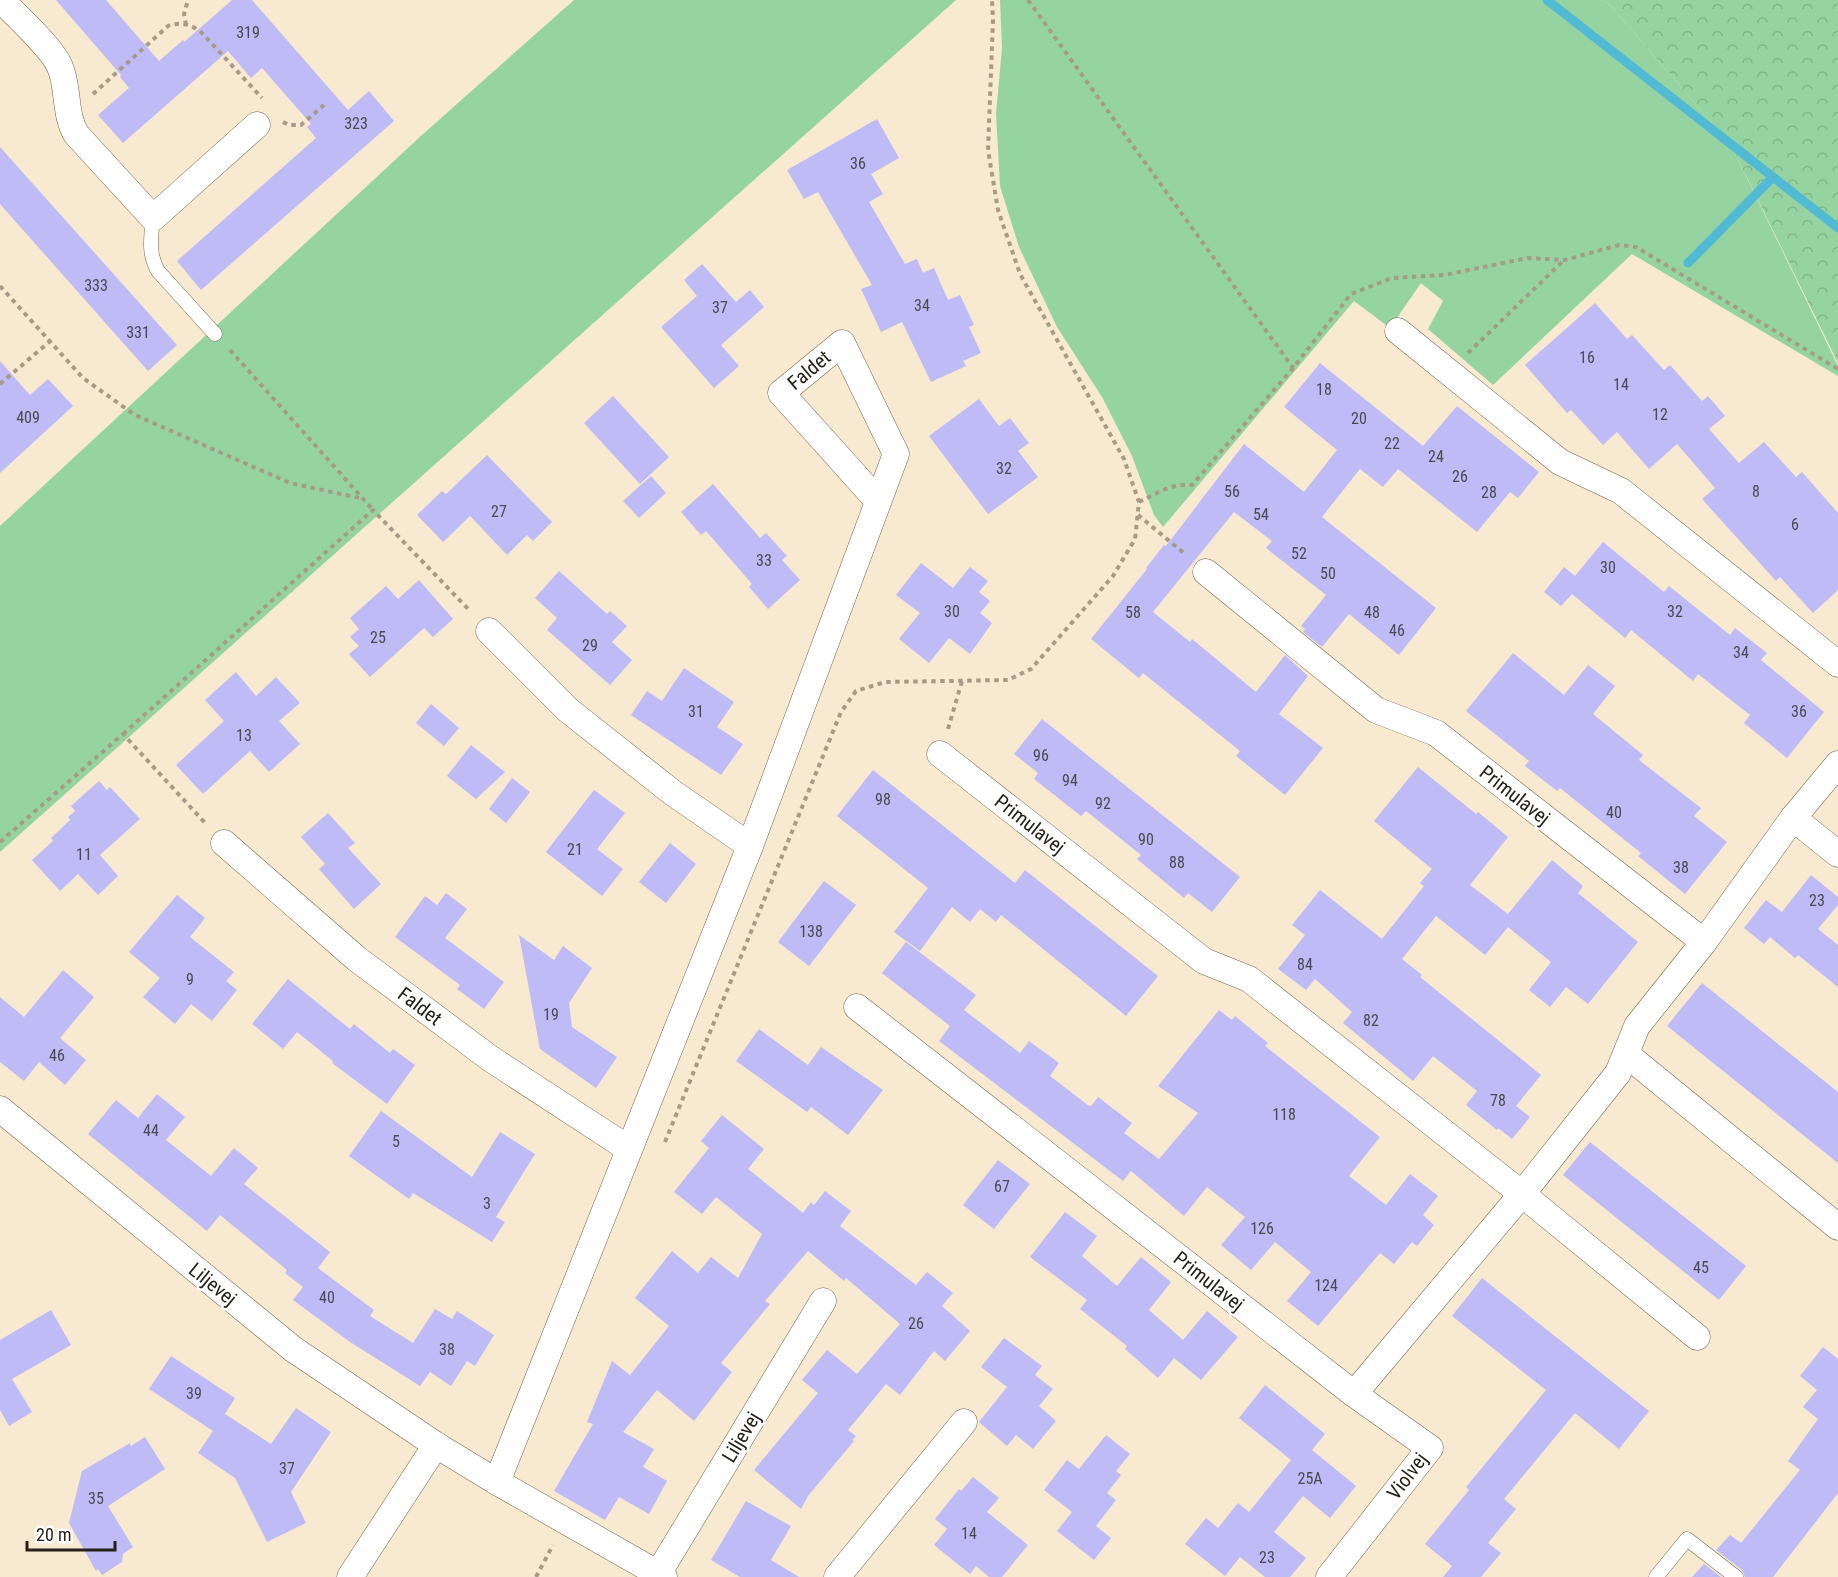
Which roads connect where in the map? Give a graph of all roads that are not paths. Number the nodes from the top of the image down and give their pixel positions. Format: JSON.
{"nodes":[{"id":1,"x":1,"y":0,"type":"edge"},
{"id":2,"x":268,"y":115,"type":"road end"},
{"id":3,"x":153,"y":218,"type":"junction"},
{"id":4,"x":1398,"y":331,"type":"dead end"},
{"id":5,"x":215,"y":334,"type":"road end"},
{"id":6,"x":878,"y":501,"type":"junction"},
{"id":7,"x":1206,"y":572,"type":"road end"},
{"id":8,"x":489,"y":631,"type":"road end"},
{"id":9,"x":1838,"y":664,"type":"edge"},
{"id":10,"x":940,"y":754,"type":"road end"},
{"id":11,"x":1838,"y":764,"type":"edge"},
{"id":12,"x":1793,"y":818,"type":"junction"},
{"id":13,"x":224,"y":843,"type":"road end"},
{"id":14,"x":750,"y":846,"type":"junction"},
{"id":15,"x":1838,"y":854,"type":"edge"},
{"id":16,"x":1704,"y":942,"type":"junction"},
{"id":17,"x":857,"y":1007,"type":"dead end"},
{"id":18,"x":1626,"y":1053,"type":"junction"},
{"id":19,"x":0,"y":1109,"type":"edge"},
{"id":20,"x":629,"y":1149,"type":"junction"},
{"id":21,"x":1522,"y":1194,"type":"junction"},
{"id":22,"x":1838,"y":1227,"type":"edge"},
{"id":23,"x":823,"y":1301,"type":"dead end"},
{"id":24,"x":1697,"y":1337,"type":"dead end"},
{"id":25,"x":1354,"y":1394,"type":"junction"},
{"id":26,"x":964,"y":1422,"type":"dead end"},
{"id":27,"x":436,"y":1445,"type":"junction"},
{"id":28,"x":497,"y":1482,"type":"junction"},
{"id":29,"x":661,"y":1575,"type":"edge"},
{"id":30,"x":350,"y":1577,"type":"edge"},
{"id":31,"x":837,"y":1577,"type":"edge"},
{"id":32,"x":1329,"y":1577,"type":"edge"},
{"id":33,"x":1656,"y":1577,"type":"edge"},
{"id":34,"x":1736,"y":1577,"type":"edge"}],
"edges":[{"from":1,"to":3,"type":"street"},
{"from":2,"to":3,"type":"street"},
{"from":3,"to":5,"type":"lane"},
{"from":4,"to":9,"type":"street"},
{"from":6,"to":6,"type":"street","name":"Faldet"},
{"from":6,"to":14,"type":"street","name":"Faldet"},
{"from":7,"to":16,"type":"street","name":"Primulavej"},
{"from":8,"to":14,"type":"street"},
{"from":10,"to":21,"type":"street","name":"Primulavej"},
{"from":11,"to":12,"type":"street"},
{"from":12,"to":15,"type":"street"},
{"from":12,"to":16,"type":"street"},
{"from":13,"to":20,"type":"street","name":"Faldet"},
{"from":14,"to":20,"type":"street","name":"Faldet"},
{"from":16,"to":18,"type":"street"},
{"from":17,"to":25,"type":"street","name":"Primulavej"},
{"from":18,"to":21,"type":"street"},
{"from":18,"to":22,"type":"street"},
{"from":19,"to":27,"type":"street","name":"Liljevej"},
{"from":20,"to":28,"type":"street","name":"Faldet"},
{"from":21,"to":24,"type":"street","name":"Primulavej"},
{"from":21,"to":25,"type":"street"},
{"from":23,"to":29,"type":"street","name":"Liljevej"},
{"from":25,"to":32,"type":"street","name":"Violvej"},
{"from":26,"to":31,"type":"street"},
{"from":27,"to":28,"type":"street","name":"Liljevej"},
{"from":27,"to":30,"type":"street"},
{"from":28,"to":29,"type":"street","name":"Liljevej"},
{"from":33,"to":34,"type":"lane"}]}
